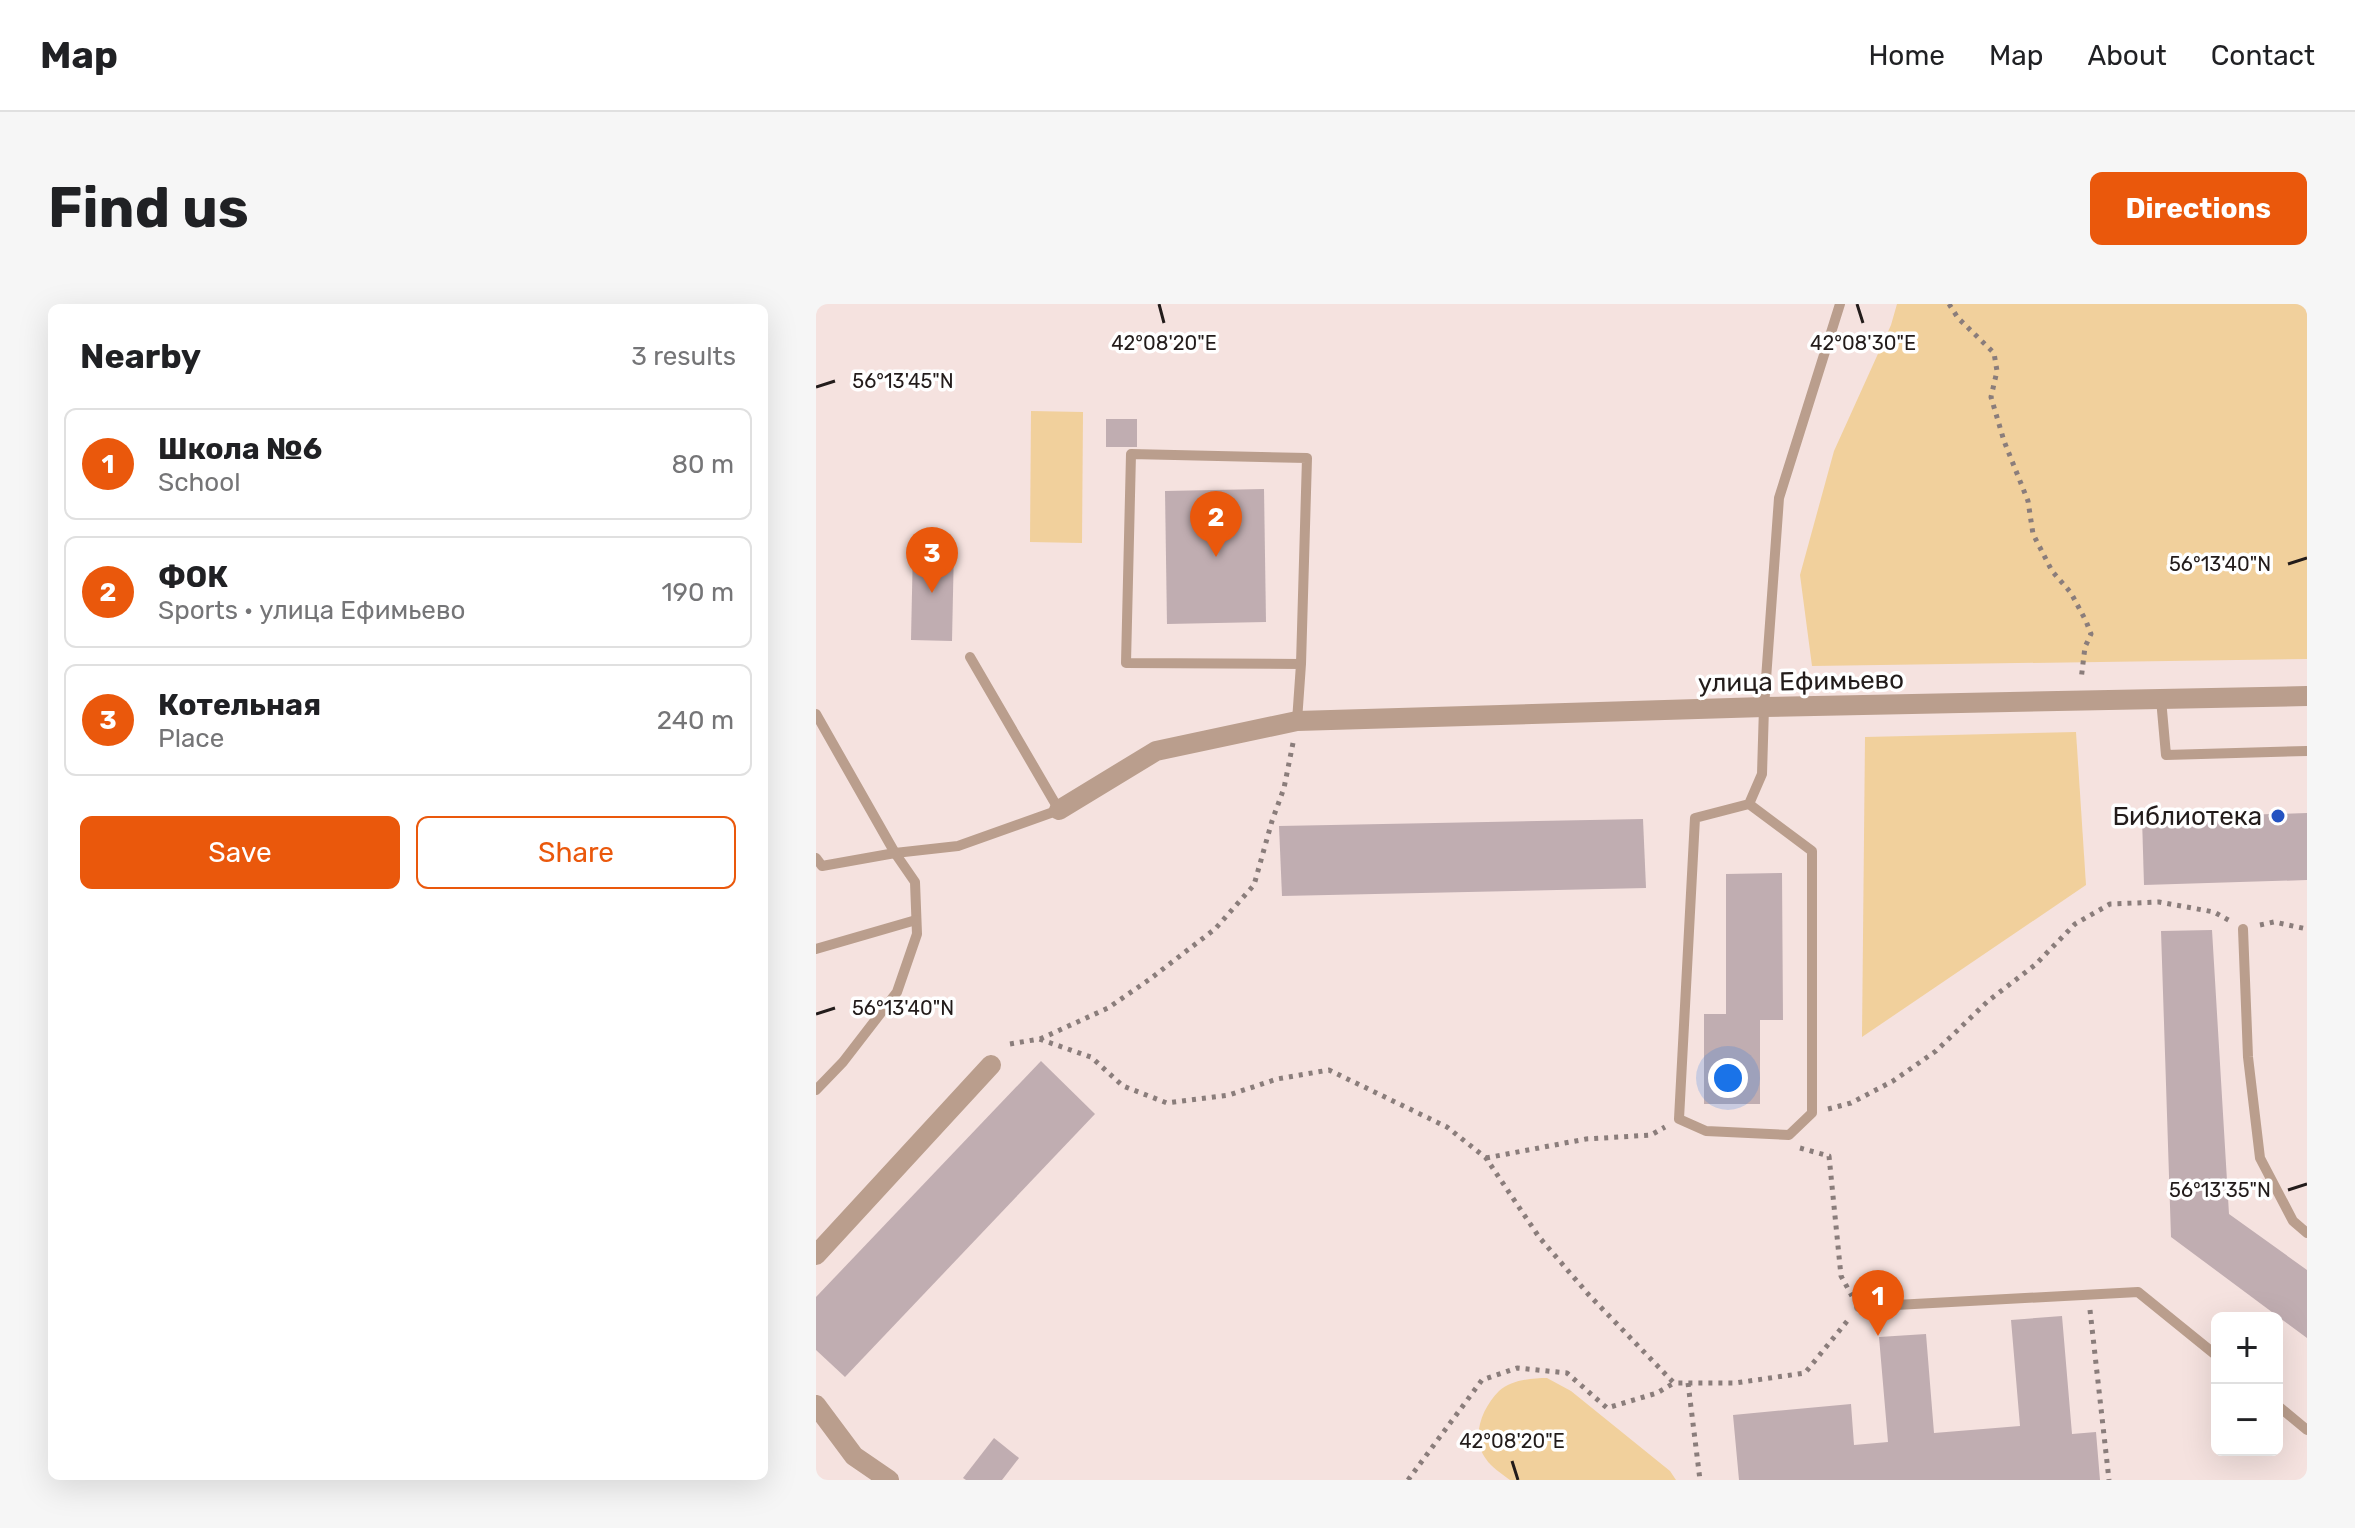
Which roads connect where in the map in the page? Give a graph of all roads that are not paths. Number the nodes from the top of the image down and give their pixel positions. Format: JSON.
{"nodes":[{"id":1,"x":1840,"y":304,"type":"edge"},
{"id":2,"x":970,"y":657,"type":"dead end"},
{"id":3,"x":1301,"y":664,"type":"junction"},
{"id":4,"x":2307,"y":696,"type":"edge"},
{"id":5,"x":2161,"y":699,"type":"junction"},
{"id":6,"x":1764,"y":707,"type":"junction"},
{"id":7,"x":816,"y":714,"type":"edge"},
{"id":8,"x":1297,"y":721,"type":"junction"},
{"id":9,"x":2307,"y":751,"type":"edge"},
{"id":10,"x":1749,"y":804,"type":"junction"},
{"id":11,"x":1059,"y":810,"type":"junction"},
{"id":12,"x":895,"y":853,"type":"junction"},
{"id":13,"x":816,"y":858,"type":"edge"},
{"id":14,"x":916,"y":920,"type":"junction"},
{"id":15,"x":2243,"y":929,"type":"road end"},
{"id":16,"x":816,"y":949,"type":"edge"},
{"id":17,"x":991,"y":1065,"type":"dead end"},
{"id":18,"x":816,"y":1090,"type":"edge"},
{"id":19,"x":2307,"y":1233,"type":"edge"},
{"id":20,"x":816,"y":1255,"type":"edge"},
{"id":21,"x":1859,"y":1307,"type":"road end"},
{"id":22,"x":2211,"y":1351,"type":"edge"},
{"id":23,"x":816,"y":1405,"type":"edge"},
{"id":24,"x":2283,"y":1410,"type":"edge"},
{"id":25,"x":2307,"y":1430,"type":"edge"},
{"id":26,"x":889,"y":1480,"type":"edge"}],
"edges":[{"from":1,"to":6,"type":"lane"},
{"from":2,"to":11,"type":"lane"},
{"from":3,"to":3,"type":"lane"},
{"from":3,"to":8,"type":"lane"},
{"from":4,"to":5,"type":"street","name":"улица Ефимьево"},
{"from":5,"to":6,"type":"street","name":"улица Ефимьево"},
{"from":5,"to":9,"type":"lane"},
{"from":6,"to":8,"type":"street","name":"улица Ефимьево"},
{"from":6,"to":10,"type":"lane"},
{"from":7,"to":12,"type":"lane"},
{"from":8,"to":11,"type":"street","name":"улица Ефимьево"},
{"from":10,"to":10,"type":"lane"},
{"from":11,"to":12,"type":"lane"},
{"from":12,"to":13,"type":"lane"},
{"from":12,"to":14,"type":"lane"},
{"from":14,"to":16,"type":"lane"},
{"from":14,"to":18,"type":"lane"},
{"from":15,"to":19,"type":"lane"},
{"from":17,"to":20,"type":"street"},
{"from":21,"to":22,"type":"lane"},
{"from":23,"to":26,"type":"street"},
{"from":24,"to":25,"type":"lane"}]}
